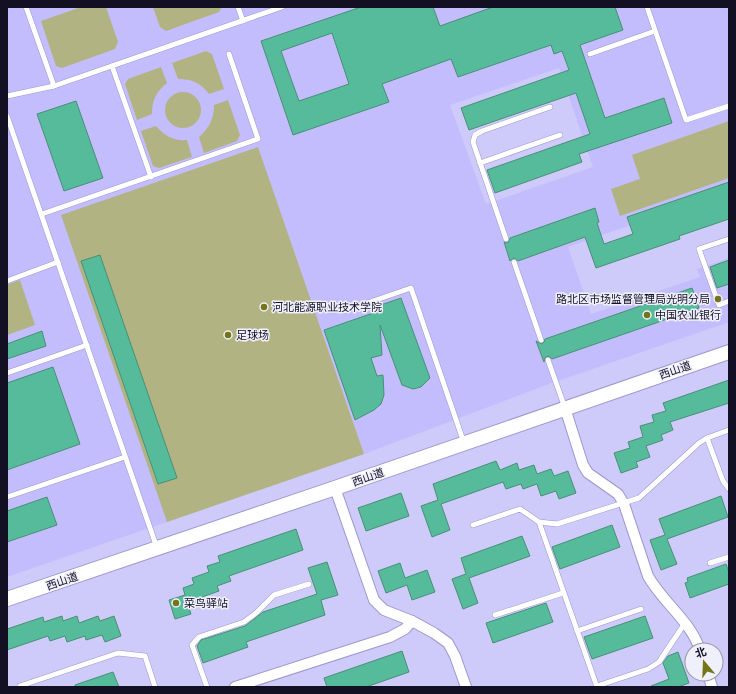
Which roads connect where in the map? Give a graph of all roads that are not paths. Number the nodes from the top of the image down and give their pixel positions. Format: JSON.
{"nodes":[{"id":1,"x":26,"y":7,"type":"edge"},
{"id":2,"x":238,"y":7,"type":"edge"},
{"id":3,"x":282,"y":7,"type":"edge"},
{"id":4,"x":647,"y":7,"type":"edge"},
{"id":5,"x":243,"y":21,"type":"junction"},
{"id":6,"x":655,"y":31,"type":"junction"},
{"id":7,"x":229,"y":54,"type":"dead end"},
{"id":8,"x":590,"y":54,"type":"dead end"},
{"id":9,"x":112,"y":66,"type":"junction"},
{"id":10,"x":54,"y":86,"type":"junction"},
{"id":11,"x":7,"y":96,"type":"edge"},
{"id":12,"x":729,"y":106,"type":"edge"},
{"id":13,"x":550,"y":107,"type":"dead end"},
{"id":14,"x":7,"y":116,"type":"edge"},
{"id":15,"x":560,"y":135,"type":"dead end"},
{"id":16,"x":480,"y":163,"type":"junction"},
{"id":17,"x":151,"y":177,"type":"junction"},
{"id":18,"x":42,"y":214,"type":"junction"},
{"id":19,"x":506,"y":239,"type":"dead end"},
{"id":20,"x":729,"y":239,"type":"edge"},
{"id":21,"x":58,"y":262,"type":"junction"},
{"id":22,"x":514,"y":262,"type":"dead end"},
{"id":23,"x":7,"y":281,"type":"edge"},
{"id":24,"x":729,"y":301,"type":"edge"},
{"id":25,"x":344,"y":311,"type":"dead end"},
{"id":26,"x":541,"y":340,"type":"dead end"},
{"id":27,"x":87,"y":345,"type":"junction"},
{"id":28,"x":729,"y":352,"type":"edge"},
{"id":29,"x":548,"y":360,"type":"dead end"},
{"id":30,"x":7,"y":373,"type":"edge"},
{"id":31,"x":565,"y":408,"type":"junction"},
{"id":32,"x":729,"y":430,"type":"edge"},
{"id":33,"x":707,"y":438,"type":"junction"},
{"id":34,"x":464,"y":444,"type":"junction"},
{"id":35,"x":125,"y":457,"type":"junction"},
{"id":36,"x":335,"y":488,"type":"junction"},
{"id":37,"x":729,"y":489,"type":"edge"},
{"id":38,"x":7,"y":497,"type":"edge"},
{"id":39,"x":624,"y":504,"type":"junction"},
{"id":40,"x":539,"y":522,"type":"junction"},
{"id":41,"x":473,"y":525,"type":"dead end"},
{"id":42,"x":157,"y":549,"type":"junction"},
{"id":43,"x":729,"y":557,"type":"edge"},
{"id":44,"x":710,"y":563,"type":"dead end"},
{"id":45,"x":309,"y":584,"type":"dead end"},
{"id":46,"x":563,"y":593,"type":"junction"},
{"id":47,"x":7,"y":599,"type":"edge"},
{"id":48,"x":641,"y":608,"type":"dead end"},
{"id":49,"x":496,"y":615,"type":"dead end"},
{"id":50,"x":412,"y":621,"type":"junction"},
{"id":51,"x":686,"y":623,"type":"junction"},
{"id":52,"x":577,"y":631,"type":"junction"},
{"id":53,"x":697,"y":642,"type":"edge"},
{"id":54,"x":249,"y":685,"type":"edge"},
{"id":55,"x":20,"y":686,"type":"edge"},
{"id":56,"x":597,"y":686,"type":"edge"},
{"id":57,"x":155,"y":687,"type":"edge"},
{"id":58,"x":207,"y":687,"type":"edge"},
{"id":59,"x":235,"y":687,"type":"edge"},
{"id":60,"x":466,"y":687,"type":"edge"}],
"edges":[{"from":1,"to":10,"type":"lane"},
{"from":2,"to":5,"type":"lane"},
{"from":3,"to":5,"type":"lane"},
{"from":4,"to":6,"type":"lane"},
{"from":5,"to":9,"type":"lane"},
{"from":6,"to":8,"type":"lane"},
{"from":6,"to":12,"type":"lane"},
{"from":7,"to":17,"type":"lane"},
{"from":9,"to":10,"type":"lane"},
{"from":9,"to":17,"type":"lane"},
{"from":10,"to":11,"type":"lane"},
{"from":13,"to":16,"type":"lane"},
{"from":14,"to":18,"type":"lane"},
{"from":15,"to":16,"type":"lane"},
{"from":16,"to":19,"type":"lane"},
{"from":17,"to":18,"type":"lane"},
{"from":18,"to":21,"type":"lane"},
{"from":20,"to":24,"type":"lane"},
{"from":21,"to":23,"type":"lane"},
{"from":21,"to":27,"type":"lane"},
{"from":22,"to":26,"type":"lane"},
{"from":25,"to":34,"type":"lane"},
{"from":27,"to":30,"type":"lane"},
{"from":27,"to":35,"type":"lane"},
{"from":28,"to":31,"type":"street","name":"西山道"},
{"from":29,"to":31,"type":"lane"},
{"from":31,"to":34,"type":"street","name":"西山道"},
{"from":31,"to":39,"type":"street"},
{"from":32,"to":33,"type":"lane"},
{"from":33,"to":37,"type":"lane"},
{"from":33,"to":39,"type":"lane"},
{"from":34,"to":36,"type":"street","name":"西山道"},
{"from":35,"to":38,"type":"lane"},
{"from":35,"to":42,"type":"lane"},
{"from":36,"to":42,"type":"street","name":"西山道"},
{"from":36,"to":50,"type":"street"},
{"from":39,"to":40,"type":"lane"},
{"from":39,"to":51,"type":"street"},
{"from":40,"to":41,"type":"lane"},
{"from":40,"to":46,"type":"lane"},
{"from":42,"to":47,"type":"street","name":"西山道"},
{"from":43,"to":44,"type":"lane"},
{"from":45,"to":58,"type":"lane"},
{"from":46,"to":49,"type":"lane"},
{"from":46,"to":52,"type":"lane"},
{"from":48,"to":52,"type":"lane"},
{"from":50,"to":54,"type":"street"},
{"from":50,"to":60,"type":"street"},
{"from":51,"to":53,"type":"street"},
{"from":51,"to":56,"type":"lane"},
{"from":52,"to":56,"type":"lane"},
{"from":54,"to":59,"type":"street"},
{"from":55,"to":57,"type":"lane"}]}
